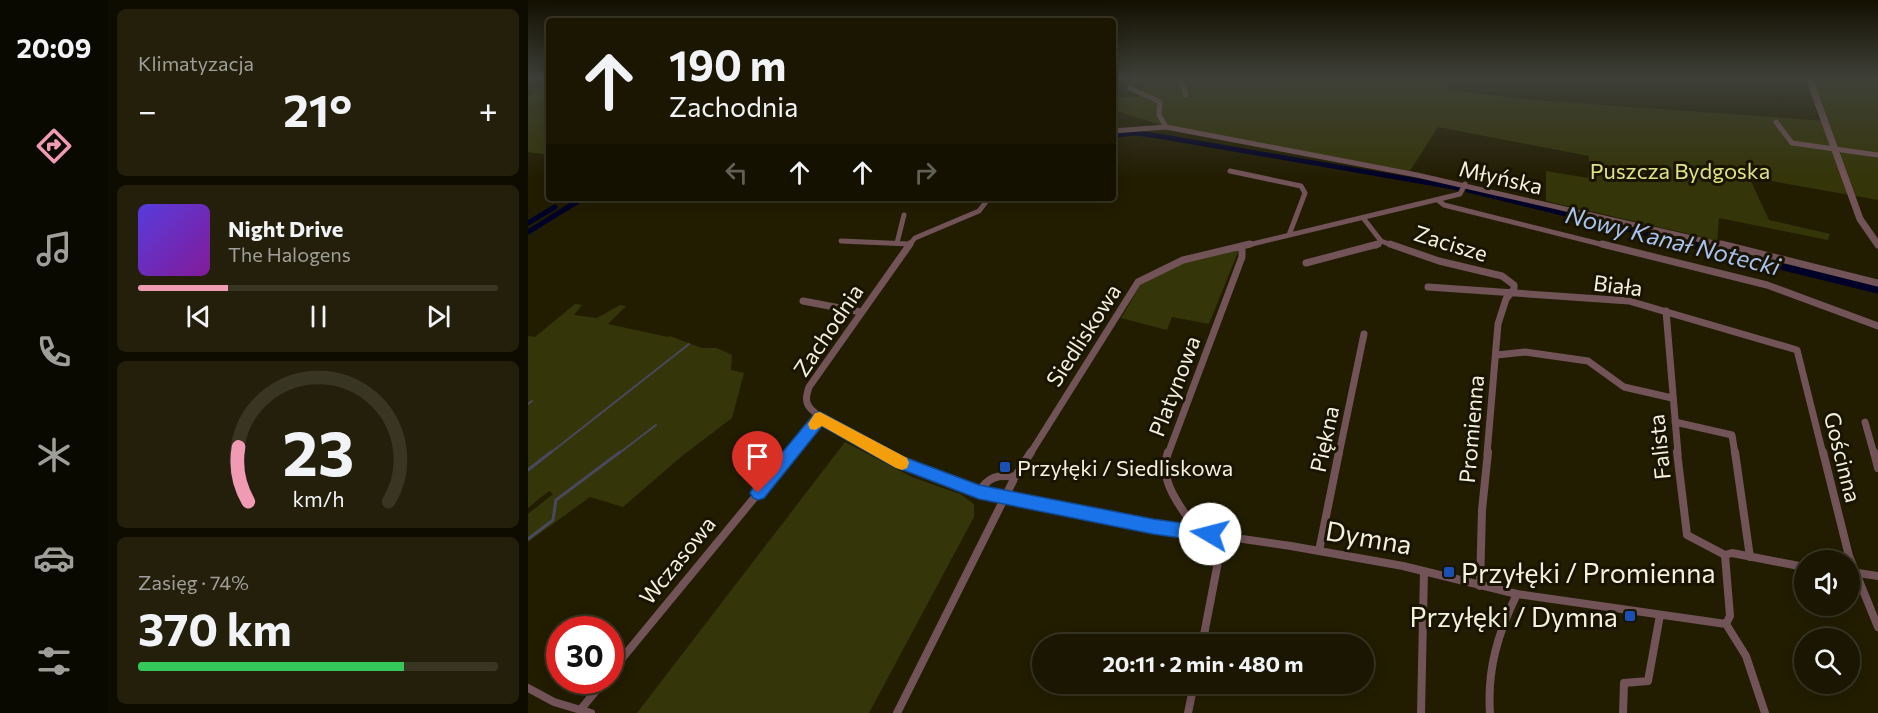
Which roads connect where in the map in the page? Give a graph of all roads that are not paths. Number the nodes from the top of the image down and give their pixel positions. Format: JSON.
{"nodes":[{"id":1,"x":1159,"y":111,"type":"edge"},
{"id":2,"x":1821,"y":111,"type":"edge"},
{"id":3,"x":1776,"y":122,"type":"dead end"},
{"id":4,"x":1166,"y":127,"type":"junction"},
{"id":5,"x":1116,"y":130,"type":"edge"},
{"id":6,"x":1835,"y":150,"type":"junction"},
{"id":7,"x":1878,"y":155,"type":"edge"},
{"id":8,"x":1230,"y":171,"type":"dead end"},
{"id":9,"x":1465,"y":184,"type":"junction"},
{"id":10,"x":1438,"y":200,"type":"junction"},
{"id":11,"x":987,"y":201,"type":"edge"},
{"id":12,"x":904,"y":215,"type":"dead end"},
{"id":13,"x":1364,"y":219,"type":"junction"},
{"id":14,"x":1289,"y":235,"type":"junction"},
{"id":15,"x":841,"y":240,"type":"dead end"},
{"id":16,"x":1381,"y":242,"type":"junction"},
{"id":17,"x":897,"y":243,"type":"junction"},
{"id":18,"x":909,"y":245,"type":"junction"},
{"id":19,"x":1878,"y":245,"type":"edge"},
{"id":20,"x":1242,"y":247,"type":"junction"},
{"id":21,"x":1306,"y":263,"type":"dead end"},
{"id":22,"x":1511,"y":281,"type":"joint"},
{"id":23,"x":1878,"y":283,"type":"edge"},
{"id":24,"x":1428,"y":287,"type":"dead end"},
{"id":25,"x":1509,"y":294,"type":"junction"},
{"id":26,"x":803,"y":301,"type":"dead end"},
{"id":27,"x":1666,"y":311,"type":"junction"},
{"id":28,"x":861,"y":312,"type":"junction"},
{"id":29,"x":1878,"y":326,"type":"edge"},
{"id":30,"x":1364,"y":334,"type":"dead end"},
{"id":31,"x":1797,"y":350,"type":"joint"},
{"id":32,"x":1497,"y":355,"type":"junction"},
{"id":33,"x":1672,"y":398,"type":"junction"},
{"id":34,"x":820,"y":418,"type":"junction"},
{"id":35,"x":1676,"y":422,"type":"junction"},
{"id":36,"x":1865,"y":422,"type":"dead end"},
{"id":37,"x":1878,"y":468,"type":"edge"},
{"id":38,"x":1015,"y":477,"type":"junction"},
{"id":39,"x":979,"y":492,"type":"junction"},
{"id":40,"x":1003,"y":498,"type":"junction"},
{"id":41,"x":1198,"y":532,"type":"junction"},
{"id":42,"x":1223,"y":536,"type":"junction"},
{"id":43,"x":1847,"y":550,"type":"edge"},
{"id":44,"x":1319,"y":551,"type":"junction"},
{"id":45,"x":1725,"y":555,"type":"junction"},
{"id":46,"x":1750,"y":557,"type":"junction"},
{"id":47,"x":1794,"y":565,"type":"edge"},
{"id":48,"x":1424,"y":571,"type":"junction"},
{"id":49,"x":1860,"y":573,"type":"edge"},
{"id":50,"x":1878,"y":576,"type":"edge"},
{"id":51,"x":1480,"y":586,"type":"junction"},
{"id":52,"x":1860,"y":589,"type":"edge"},
{"id":53,"x":1517,"y":594,"type":"junction"},
{"id":54,"x":1660,"y":615,"type":"junction"},
{"id":55,"x":1726,"y":624,"type":"junction"},
{"id":56,"x":1878,"y":627,"type":"edge"},
{"id":57,"x":1204,"y":634,"type":"edge"},
{"id":58,"x":624,"y":656,"type":"edge"},
{"id":59,"x":528,"y":688,"type":"edge"},
{"id":60,"x":593,"y":694,"type":"edge"},
{"id":61,"x":1192,"y":694,"type":"edge"},
{"id":62,"x":581,"y":709,"type":"junction"},
{"id":63,"x":591,"y":713,"type":"edge"},
{"id":64,"x":897,"y":713,"type":"edge"},
{"id":65,"x":1188,"y":713,"type":"edge"},
{"id":66,"x":1421,"y":713,"type":"edge"},
{"id":67,"x":1490,"y":713,"type":"edge"},
{"id":68,"x":1623,"y":713,"type":"edge"},
{"id":69,"x":1765,"y":713,"type":"edge"}],
"edges":[{"from":1,"to":4,"type":"street"},
{"from":2,"to":6,"type":"street"},
{"from":3,"to":6,"type":"street"},
{"from":4,"to":5,"type":"street","name":"Młyńska"},
{"from":4,"to":9,"type":"street","name":"Młyńska"},
{"from":6,"to":7,"type":"street"},
{"from":6,"to":19,"type":"street"},
{"from":8,"to":14,"type":"street"},
{"from":9,"to":10,"type":"street","name":"Siedliskowa"},
{"from":9,"to":23,"type":"street","name":"Młyńska"},
{"from":10,"to":13,"type":"street","name":"Siedliskowa"},
{"from":10,"to":29,"type":"street"},
{"from":11,"to":18,"type":"street"},
{"from":12,"to":17,"type":"street"},
{"from":13,"to":14,"type":"street","name":"Siedliskowa"},
{"from":13,"to":16,"type":"street","name":"Zacisze"},
{"from":14,"to":20,"type":"street","name":"Siedliskowa"},
{"from":15,"to":17,"type":"street"},
{"from":16,"to":21,"type":"street","name":"Zacisze"},
{"from":16,"to":22,"type":"street","name":"Zacisze"},
{"from":17,"to":18,"type":"street"},
{"from":18,"to":28,"type":"street","name":"Zachodnia"},
{"from":20,"to":38,"type":"street","name":"Siedliskowa"},
{"from":20,"to":41,"type":"street","name":"Platynowa"},
{"from":22,"to":25,"type":"street","name":"Promienna"},
{"from":24,"to":25,"type":"street","name":"Biała"},
{"from":25,"to":27,"type":"street","name":"Biała"},
{"from":25,"to":32,"type":"street","name":"Promienna"},
{"from":26,"to":28,"type":"street"},
{"from":27,"to":31,"type":"street","name":"Biała"},
{"from":27,"to":33,"type":"street","name":"Falista"},
{"from":28,"to":34,"type":"street","name":"Zachodnia"},
{"from":30,"to":44,"type":"street","name":"Piękna"},
{"from":31,"to":43,"type":"street","name":"Gościnna"},
{"from":32,"to":33,"type":"street"},
{"from":32,"to":51,"type":"street","name":"Promienna"},
{"from":33,"to":35,"type":"street","name":"Falista"},
{"from":34,"to":39,"type":"street"},
{"from":34,"to":58,"type":"street","name":"Wczasowa"},
{"from":35,"to":45,"type":"street","name":"Falista"},
{"from":35,"to":46,"type":"street"},
{"from":36,"to":37,"type":"street"},
{"from":38,"to":39,"type":"street"},
{"from":38,"to":40,"type":"street","name":"Siedliskowa"},
{"from":39,"to":40,"type":"street"},
{"from":40,"to":41,"type":"street","name":"Dymna"},
{"from":40,"to":64,"type":"street","name":"Siedliskowa"},
{"from":41,"to":42,"type":"street","name":"Dymna"},
{"from":42,"to":44,"type":"street","name":"Dymna"},
{"from":42,"to":57,"type":"street"},
{"from":44,"to":48,"type":"street","name":"Dymna"},
{"from":45,"to":46,"type":"street"},
{"from":45,"to":55,"type":"street"},
{"from":46,"to":47,"type":"street"},
{"from":48,"to":51,"type":"street","name":"Dymna"},
{"from":48,"to":66,"type":"street"},
{"from":49,"to":50,"type":"street"},
{"from":51,"to":53,"type":"street","name":"Dymna"},
{"from":52,"to":56,"type":"street","name":"Gościnna"},
{"from":53,"to":54,"type":"street","name":"Dymna"},
{"from":53,"to":67,"type":"street"},
{"from":54,"to":55,"type":"street","name":"Dymna"},
{"from":54,"to":68,"type":"street"},
{"from":55,"to":69,"type":"street"},
{"from":59,"to":62,"type":"street"},
{"from":60,"to":62,"type":"street"},
{"from":61,"to":65,"type":"street"},
{"from":62,"to":63,"type":"street"}]}
